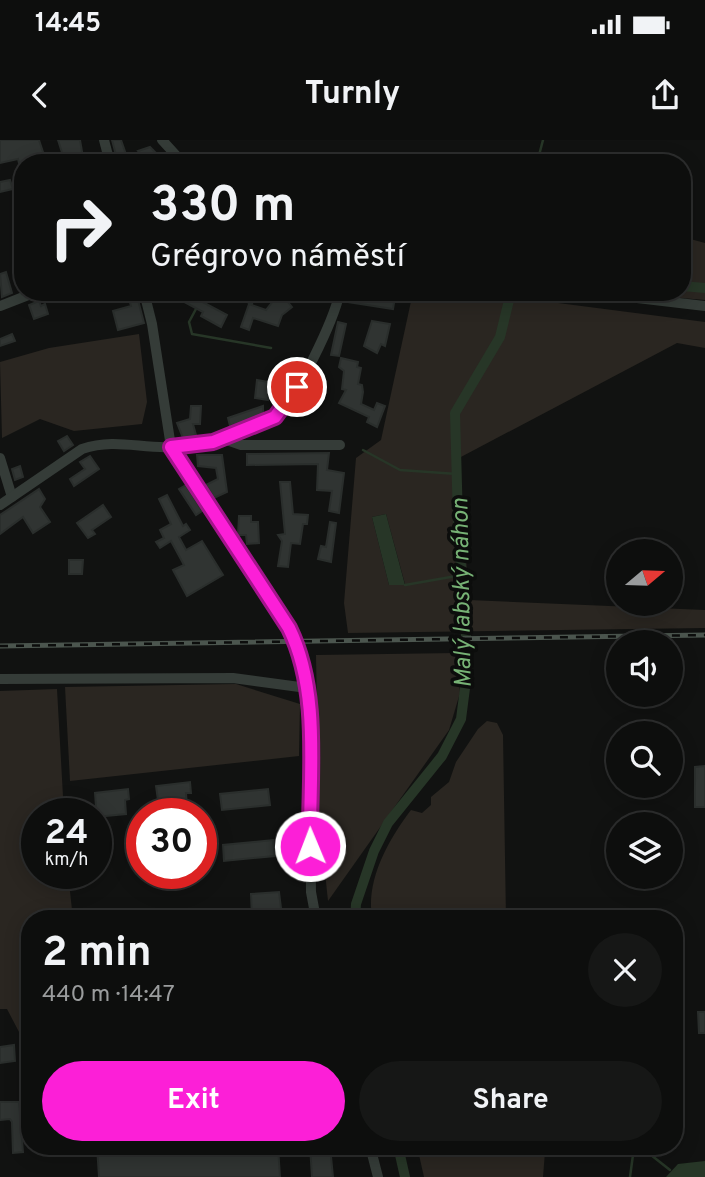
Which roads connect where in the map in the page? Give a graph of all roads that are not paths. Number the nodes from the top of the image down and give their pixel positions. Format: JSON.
{"nodes":[{"id":1,"x":162,"y":140,"type":"edge"},
{"id":2,"x":175,"y":154,"type":"edge"},
{"id":3,"x":146,"y":301,"type":"edge"},
{"id":4,"x":338,"y":301,"type":"edge"},
{"id":5,"x":662,"y":301,"type":"edge"},
{"id":6,"x":705,"y":306,"type":"edge"},
{"id":7,"x":222,"y":438,"type":"junction"},
{"id":8,"x":340,"y":445,"type":"dead end"},
{"id":9,"x":171,"y":447,"type":"junction"},
{"id":10,"x":0,"y":458,"type":"edge"},
{"id":11,"x":12,"y":497,"type":"junction"},
{"id":12,"x":0,"y":505,"type":"edge"},
{"id":13,"x":0,"y":680,"type":"edge"},
{"id":14,"x":307,"y":688,"type":"junction"},
{"id":15,"x":314,"y":910,"type":"edge"},
{"id":16,"x":372,"y":1155,"type":"edge"},
{"id":17,"x":378,"y":1177,"type":"edge"}],
"edges":[{"from":1,"to":2,"type":"street"},
{"from":3,"to":9,"type":"street"},
{"from":4,"to":7,"type":"street"},
{"from":5,"to":6,"type":"street"},
{"from":7,"to":8,"type":"street"},
{"from":7,"to":9,"type":"street"},
{"from":9,"to":11,"type":"street"},
{"from":9,"to":14,"type":"street"},
{"from":10,"to":11,"type":"street"},
{"from":11,"to":12,"type":"street"},
{"from":13,"to":14,"type":"street"},
{"from":14,"to":15,"type":"street"},
{"from":16,"to":17,"type":"street"}]}
